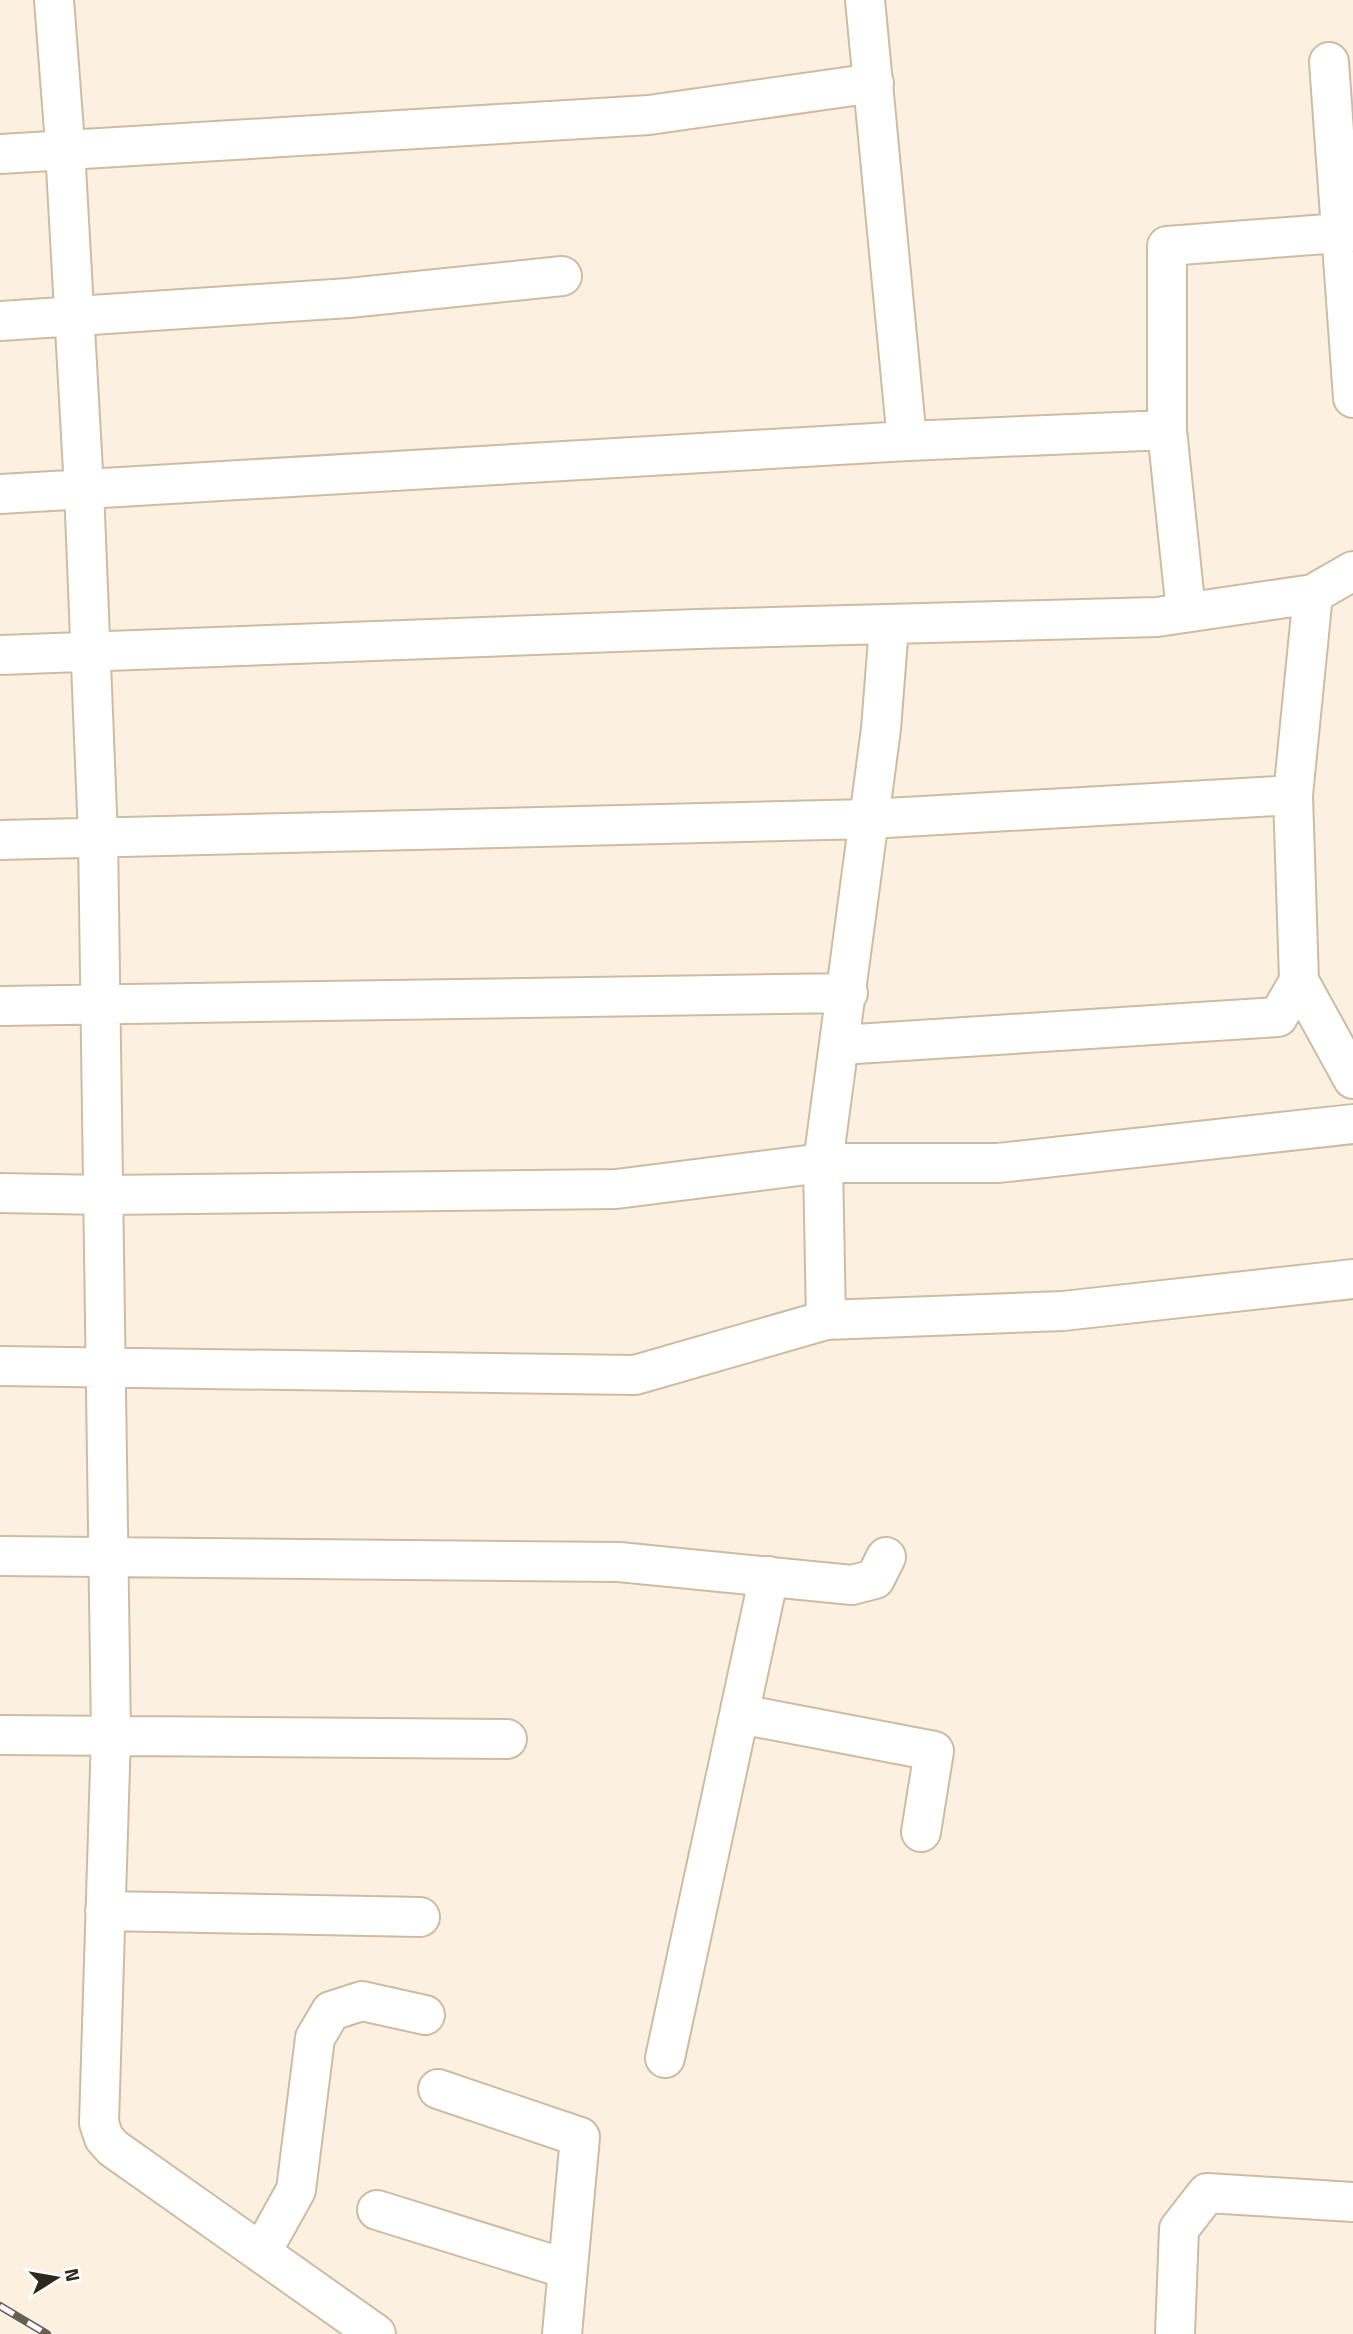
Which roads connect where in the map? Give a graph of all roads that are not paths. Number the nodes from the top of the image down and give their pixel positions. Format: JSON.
{"nodes":[{"id":1,"x":54,"y":0,"type":"edge"},
{"id":2,"x":865,"y":0,"type":"edge"},
{"id":3,"x":1329,"y":62,"type":"dead end"},
{"id":4,"x":874,"y":83,"type":"junction"},
{"id":5,"x":65,"y":151,"type":"junction"},
{"id":6,"x":0,"y":154,"type":"edge"},
{"id":7,"x":1348,"y":232,"type":"edge"},
{"id":8,"x":562,"y":275,"type":"dead end"},
{"id":9,"x":74,"y":315,"type":"junction"},
{"id":10,"x":0,"y":321,"type":"edge"},
{"id":11,"x":1353,"y":398,"type":"edge"},
{"id":12,"x":1167,"y":430,"type":"junction"},
{"id":13,"x":907,"y":441,"type":"junction"},
{"id":14,"x":84,"y":489,"type":"junction"},
{"id":15,"x":0,"y":494,"type":"edge"},
{"id":16,"x":1353,"y":571,"type":"edge"},
{"id":17,"x":1313,"y":594,"type":"junction"},
{"id":18,"x":1186,"y":612,"type":"junction"},
{"id":19,"x":889,"y":626,"type":"junction"},
{"id":20,"x":92,"y":650,"type":"junction"},
{"id":21,"x":0,"y":655,"type":"edge"},
{"id":22,"x":1293,"y":795,"type":"junction"},
{"id":23,"x":869,"y":819,"type":"junction"},
{"id":24,"x":98,"y":837,"type":"junction"},
{"id":25,"x":0,"y":840,"type":"edge"},
{"id":26,"x":1299,"y":981,"type":"junction"},
{"id":27,"x":848,"y":993,"type":"junction"},
{"id":28,"x":100,"y":1004,"type":"junction"},
{"id":29,"x":0,"y":1006,"type":"edge"},
{"id":30,"x":840,"y":1045,"type":"junction"},
{"id":31,"x":1353,"y":1079,"type":"edge"},
{"id":32,"x":1353,"y":1124,"type":"edge"},
{"id":33,"x":823,"y":1163,"type":"junction"},
{"id":34,"x":0,"y":1192,"type":"edge"},
{"id":35,"x":104,"y":1195,"type":"junction"},
{"id":36,"x":1353,"y":1279,"type":"edge"},
{"id":37,"x":825,"y":1320,"type":"junction"},
{"id":38,"x":0,"y":1366,"type":"edge"},
{"id":39,"x":104,"y":1367,"type":"junction"},
{"id":40,"x":0,"y":1556,"type":"edge"},
{"id":41,"x":110,"y":1557,"type":"junction"},
{"id":42,"x":887,"y":1557,"type":"dead end"},
{"id":43,"x":769,"y":1576,"type":"junction"},
{"id":44,"x":740,"y":1714,"type":"junction"},
{"id":45,"x":0,"y":1735,"type":"edge"},
{"id":46,"x":111,"y":1735,"type":"junction"},
{"id":47,"x":507,"y":1739,"type":"dead end"},
{"id":48,"x":921,"y":1832,"type":"dead end"},
{"id":49,"x":105,"y":1911,"type":"junction"},
{"id":50,"x":420,"y":1917,"type":"dead end"},
{"id":51,"x":425,"y":2015,"type":"dead end"},
{"id":52,"x":665,"y":2058,"type":"dead end"},
{"id":53,"x":438,"y":2088,"type":"dead end"},
{"id":54,"x":1353,"y":2202,"type":"edge"},
{"id":55,"x":377,"y":2210,"type":"dead end"},
{"id":56,"x":261,"y":2253,"type":"junction"},
{"id":57,"x":568,"y":2269,"type":"junction"},
{"id":58,"x":376,"y":2334,"type":"edge"},
{"id":59,"x":562,"y":2334,"type":"edge"},
{"id":60,"x":1175,"y":2334,"type":"edge"}],
"edges":[{"from":1,"to":5,"type":"street"},
{"from":2,"to":4,"type":"street"},
{"from":3,"to":7,"type":"street"},
{"from":4,"to":5,"type":"street"},
{"from":4,"to":13,"type":"street"},
{"from":5,"to":6,"type":"street"},
{"from":5,"to":9,"type":"street"},
{"from":7,"to":11,"type":"street"},
{"from":7,"to":12,"type":"street"},
{"from":8,"to":9,"type":"street"},
{"from":9,"to":10,"type":"street"},
{"from":9,"to":14,"type":"street"},
{"from":12,"to":13,"type":"street"},
{"from":12,"to":18,"type":"street"},
{"from":13,"to":14,"type":"street"},
{"from":14,"to":15,"type":"street"},
{"from":14,"to":20,"type":"street"},
{"from":16,"to":17,"type":"street"},
{"from":17,"to":18,"type":"street"},
{"from":17,"to":22,"type":"street"},
{"from":18,"to":19,"type":"street"},
{"from":19,"to":20,"type":"street"},
{"from":19,"to":23,"type":"street"},
{"from":20,"to":21,"type":"street"},
{"from":20,"to":24,"type":"street"},
{"from":22,"to":23,"type":"street"},
{"from":22,"to":26,"type":"street"},
{"from":23,"to":24,"type":"street"},
{"from":23,"to":27,"type":"street"},
{"from":24,"to":25,"type":"street"},
{"from":24,"to":28,"type":"street"},
{"from":26,"to":30,"type":"street"},
{"from":26,"to":31,"type":"street"},
{"from":27,"to":28,"type":"street"},
{"from":27,"to":30,"type":"street"},
{"from":28,"to":29,"type":"street"},
{"from":28,"to":35,"type":"street"},
{"from":30,"to":33,"type":"street"},
{"from":32,"to":33,"type":"street"},
{"from":33,"to":35,"type":"street"},
{"from":33,"to":37,"type":"street"},
{"from":34,"to":35,"type":"street"},
{"from":35,"to":39,"type":"street"},
{"from":36,"to":37,"type":"street"},
{"from":37,"to":39,"type":"street"},
{"from":38,"to":39,"type":"street"},
{"from":39,"to":41,"type":"street"},
{"from":40,"to":41,"type":"street"},
{"from":41,"to":43,"type":"street"},
{"from":41,"to":46,"type":"street"},
{"from":42,"to":43,"type":"street"},
{"from":43,"to":44,"type":"street"},
{"from":44,"to":48,"type":"street"},
{"from":44,"to":52,"type":"street"},
{"from":45,"to":46,"type":"street"},
{"from":46,"to":47,"type":"street"},
{"from":46,"to":49,"type":"street"},
{"from":49,"to":50,"type":"street"},
{"from":49,"to":56,"type":"street"},
{"from":51,"to":56,"type":"street"},
{"from":53,"to":57,"type":"street"},
{"from":54,"to":60,"type":"street"},
{"from":55,"to":57,"type":"street"},
{"from":56,"to":58,"type":"street"},
{"from":57,"to":59,"type":"street"}]}
